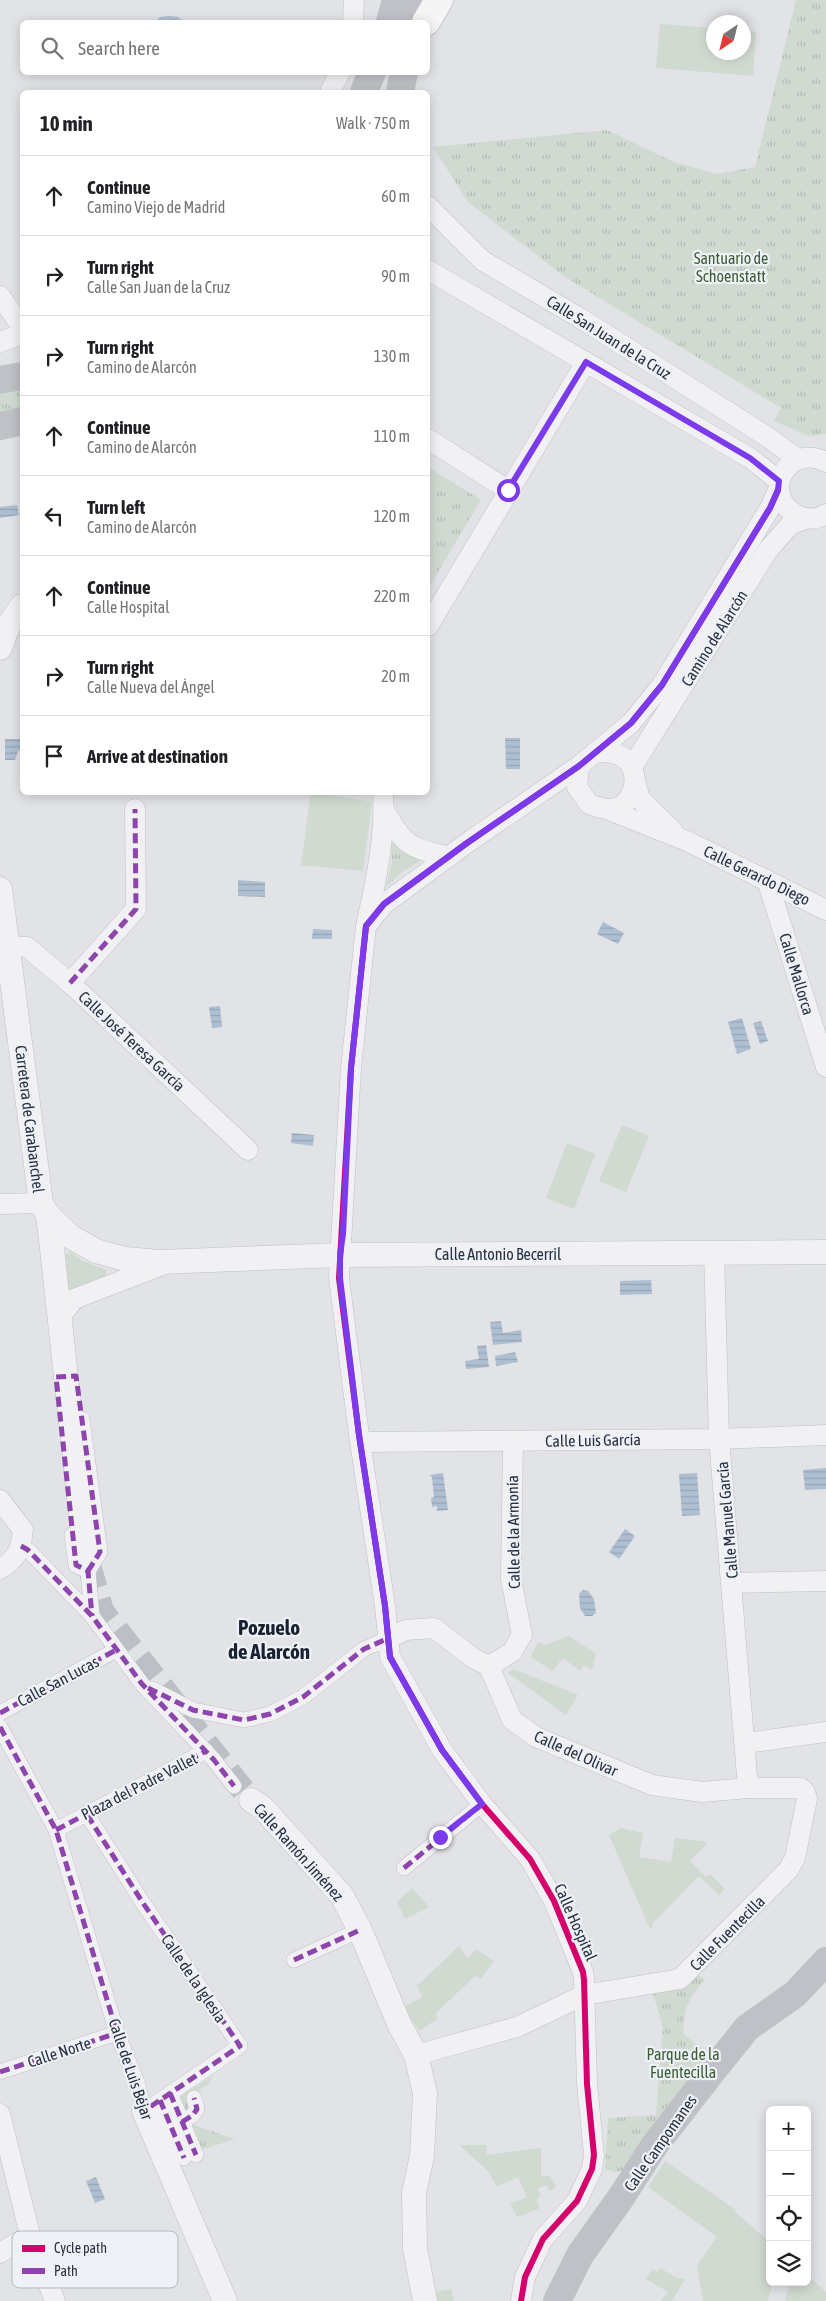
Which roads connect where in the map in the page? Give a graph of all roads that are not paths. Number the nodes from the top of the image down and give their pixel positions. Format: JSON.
{"nodes":[{"id":1,"x":354,"y":0,"type":"edge"},
{"id":2,"x":396,"y":0,"type":"edge"},
{"id":3,"x":419,"y":0,"type":"edge"},
{"id":4,"x":439,"y":0,"type":"edge"},
{"id":5,"x":353,"y":20,"type":"edge"},
{"id":6,"x":391,"y":20,"type":"edge"},
{"id":7,"x":415,"y":20,"type":"edge"},
{"id":8,"x":427,"y":20,"type":"edge"},
{"id":9,"x":338,"y":75,"type":"edge"},
{"id":10,"x":371,"y":75,"type":"edge"},
{"id":11,"x":403,"y":75,"type":"edge"},
{"id":12,"x":331,"y":90,"type":"edge"},
{"id":13,"x":365,"y":90,"type":"edge"},
{"id":14,"x":400,"y":90,"type":"edge"},
{"id":15,"x":430,"y":208,"type":"edge"},
{"id":16,"x":430,"y":271,"type":"edge"},
{"id":17,"x":0,"y":296,"type":"edge"},
{"id":18,"x":20,"y":324,"type":"edge"},
{"id":19,"x":20,"y":335,"type":"edge"},
{"id":20,"x":0,"y":342,"type":"edge"},
{"id":21,"x":586,"y":362,"type":"junction"},
{"id":22,"x":20,"y":376,"type":"edge"},
{"id":23,"x":0,"y":380,"type":"edge"},
{"id":24,"x":20,"y":421,"type":"edge"},
{"id":25,"x":0,"y":426,"type":"edge"},
{"id":26,"x":430,"y":440,"type":"edge"},
{"id":27,"x":798,"y":458,"type":"junction"},
{"id":28,"x":826,"y":462,"type":"edge"},
{"id":29,"x":779,"y":485,"type":"junction"},
{"id":30,"x":508,"y":490,"type":"junction"},
{"id":31,"x":826,"y":514,"type":"edge"},
{"id":32,"x":805,"y":519,"type":"junction"},
{"id":33,"x":20,"y":609,"type":"edge"},
{"id":34,"x":430,"y":623,"type":"edge"},
{"id":35,"x":0,"y":648,"type":"edge"},
{"id":36,"x":594,"y":753,"type":"junction"},
{"id":37,"x":579,"y":766,"type":"junction"},
{"id":38,"x":634,"y":774,"type":"junction"},
{"id":39,"x":383,"y":797,"type":"edge"},
{"id":40,"x":135,"y":809,"type":"dead end"},
{"id":41,"x":609,"y":810,"type":"junction"},
{"id":42,"x":687,"y":841,"type":"junction"},
{"id":43,"x":449,"y":857,"type":"junction"},
{"id":44,"x":766,"y":880,"type":"junction"},
{"id":45,"x":0,"y":889,"type":"edge"},
{"id":46,"x":826,"y":910,"type":"edge"},
{"id":47,"x":2,"y":914,"type":"edge"},
{"id":48,"x":366,"y":926,"type":"junction"},
{"id":49,"x":8,"y":946,"type":"junction"},
{"id":50,"x":70,"y":984,"type":"junction"},
{"id":51,"x":826,"y":1067,"type":"edge"},
{"id":52,"x":248,"y":1150,"type":"dead end"},
{"id":53,"x":0,"y":1204,"type":"edge"},
{"id":54,"x":44,"y":1209,"type":"junction"},
{"id":55,"x":714,"y":1252,"type":"junction"},
{"id":56,"x":826,"y":1252,"type":"edge"},
{"id":57,"x":340,"y":1255,"type":"junction"},
{"id":58,"x":171,"y":1262,"type":"junction"},
{"id":59,"x":61,"y":1316,"type":"junction"},
{"id":60,"x":826,"y":1435,"type":"edge"},
{"id":61,"x":719,"y":1439,"type":"junction"},
{"id":62,"x":512,"y":1441,"type":"junction"},
{"id":63,"x":360,"y":1442,"type":"junction"},
{"id":64,"x":0,"y":1500,"type":"edge"},
{"id":65,"x":21,"y":1546,"type":"junction"},
{"id":66,"x":86,"y":1561,"type":"joint"},
{"id":67,"x":0,"y":1569,"type":"edge"},
{"id":68,"x":826,"y":1581,"type":"edge"},
{"id":69,"x":732,"y":1583,"type":"junction"},
{"id":70,"x":92,"y":1616,"type":"junction"},
{"id":71,"x":388,"y":1638,"type":"junction"},
{"id":72,"x":116,"y":1650,"type":"junction"},
{"id":73,"x":489,"y":1666,"type":"junction"},
{"id":74,"x":142,"y":1684,"type":"junction"},
{"id":75,"x":0,"y":1713,"type":"edge"},
{"id":76,"x":0,"y":1728,"type":"edge"},
{"id":77,"x":826,"y":1732,"type":"edge"},
{"id":78,"x":746,"y":1743,"type":"junction"},
{"id":79,"x":206,"y":1751,"type":"junction"},
{"id":80,"x":748,"y":1788,"type":"junction"},
{"id":81,"x":243,"y":1793,"type":"joint"},
{"id":82,"x":807,"y":1799,"type":"joint"},
{"id":83,"x":482,"y":1804,"type":"junction"},
{"id":84,"x":86,"y":1813,"type":"junction"},
{"id":85,"x":56,"y":1830,"type":"junction"},
{"id":86,"x":404,"y":1868,"type":"dead end"},
{"id":87,"x":360,"y":1930,"type":"junction"},
{"id":88,"x":294,"y":1960,"type":"dead end"},
{"id":89,"x":826,"y":1961,"type":"edge"},
{"id":90,"x":584,"y":1995,"type":"junction"},
{"id":91,"x":117,"y":2033,"type":"junction"},
{"id":92,"x":412,"y":2047,"type":"junction"},
{"id":93,"x":0,"y":2072,"type":"edge"},
{"id":94,"x":194,"y":2098,"type":"dead end"},
{"id":95,"x":158,"y":2101,"type":"junction"},
{"id":96,"x":0,"y":2114,"type":"edge"},
{"id":97,"x":182,"y":2122,"type":"junction"},
{"id":98,"x":29,"y":2231,"type":"edge"},
{"id":99,"x":12,"y":2246,"type":"edge"},
{"id":100,"x":0,"y":2253,"type":"edge"},
{"id":101,"x":50,"y":2288,"type":"edge"},
{"id":102,"x":55,"y":2301,"type":"edge"},
{"id":103,"x":225,"y":2301,"type":"edge"},
{"id":104,"x":425,"y":2301,"type":"edge"},
{"id":105,"x":521,"y":2301,"type":"edge"},
{"id":106,"x":558,"y":2301,"type":"edge"}],
"edges":[{"from":1,"to":5,"type":"street"},
{"from":2,"to":6,"type":"main road"},
{"from":3,"to":7,"type":"main road"},
{"from":4,"to":8,"type":"highway"},
{"from":9,"to":12,"type":"street"},
{"from":10,"to":13,"type":"main road"},
{"from":11,"to":14,"type":"main road"},
{"from":15,"to":27,"type":"street","name":"Calle San Juan de la Cruz"},
{"from":16,"to":21,"type":"street","name":"Calle San Juan de la Cruz"},
{"from":17,"to":18,"type":"street"},
{"from":19,"to":20,"type":"street"},
{"from":21,"to":29,"type":"street","name":"Calle San Juan de la Cruz"},
{"from":21,"to":30,"type":"street"},
{"from":22,"to":23,"type":"main road"},
{"from":24,"to":25,"type":"main road"},
{"from":26,"to":30,"type":"street"},
{"from":27,"to":28,"type":"street"},
{"from":27,"to":29,"type":"street","name":"Camino de Alarcón"},
{"from":29,"to":32,"type":"street"},
{"from":29,"to":36,"type":"street","name":"Camino de Alarcón"},
{"from":30,"to":34,"type":"street"},
{"from":31,"to":32,"type":"street","name":"Camino de Alarcón"},
{"from":32,"to":38,"type":"street","name":"Camino de Alarcón"},
{"from":33,"to":35,"type":"street"},
{"from":36,"to":37,"type":"street"},
{"from":36,"to":38,"type":"street"},
{"from":37,"to":41,"type":"street"},
{"from":37,"to":43,"type":"street"},
{"from":38,"to":41,"type":"street"},
{"from":38,"to":42,"type":"street","name":"Calle Gerardo Diego"},
{"from":39,"to":43,"type":"street"},
{"from":39,"to":48,"type":"street"},
{"from":40,"to":50,"type":"street"},
{"from":41,"to":42,"type":"street","name":"Calle Gerardo Diego"},
{"from":42,"to":44,"type":"street","name":"Calle Gerardo Diego"},
{"from":43,"to":48,"type":"street"},
{"from":44,"to":46,"type":"street","name":"Calle Gerardo Diego"},
{"from":44,"to":51,"type":"street","name":"Calle Mallorca"},
{"from":45,"to":47,"type":"street","name":"Carretera de Carabanchel"},
{"from":47,"to":49,"type":"street","name":"Carretera de Carabanchel"},
{"from":48,"to":57,"type":"street"},
{"from":49,"to":50,"type":"street","name":"Calle José Teresa García"},
{"from":49,"to":54,"type":"street","name":"Carretera de Carabanchel"},
{"from":50,"to":52,"type":"street","name":"Calle José Teresa García"},
{"from":53,"to":54,"type":"street"},
{"from":54,"to":58,"type":"street","name":"Calle Antonio Becerril"},
{"from":54,"to":59,"type":"street","name":"Carretera de Carabanchel"},
{"from":55,"to":56,"type":"street","name":"Calle Antonio Becerril"},
{"from":55,"to":57,"type":"street","name":"Calle Antonio Becerril"},
{"from":55,"to":61,"type":"street","name":"Calle Manuel García"},
{"from":57,"to":58,"type":"street","name":"Calle Antonio Becerril"},
{"from":57,"to":63,"type":"street","name":"Calle Hospital"},
{"from":58,"to":59,"type":"street","name":"Calle Antonio Becerril"},
{"from":59,"to":66,"type":"street","name":"Carretera de Carabanchel"},
{"from":60,"to":61,"type":"street","name":"Calle Luis García"},
{"from":61,"to":62,"type":"street","name":"Calle Luis García"},
{"from":61,"to":69,"type":"street","name":"Calle Manuel García"},
{"from":62,"to":63,"type":"street","name":"Calle Luis García"},
{"from":62,"to":73,"type":"street","name":"Calle de la Armonía"},
{"from":63,"to":71,"type":"street","name":"Calle Hospital"},
{"from":64,"to":65,"type":"street"},
{"from":65,"to":67,"type":"street"},
{"from":65,"to":70,"type":"street","name":"Plaza del Padre Vallet"},
{"from":66,"to":70,"type":"street","name":"Carretera de Carabanchel"},
{"from":68,"to":69,"type":"street"},
{"from":69,"to":78,"type":"street","name":"Calle Manuel García"},
{"from":70,"to":72,"type":"street","name":"Plaza del Padre Vallet"},
{"from":71,"to":73,"type":"street"},
{"from":71,"to":74,"type":"street"},
{"from":71,"to":83,"type":"street","name":"Calle Hospital"},
{"from":72,"to":74,"type":"street","name":"Plaza del Padre Vallet"},
{"from":72,"to":75,"type":"street","name":"Calle San Lucas"},
{"from":73,"to":80,"type":"street","name":"Calle del Olivar"},
{"from":74,"to":79,"type":"street","name":"Plaza del Padre Vallet"},
{"from":76,"to":85,"type":"street"},
{"from":77,"to":78,"type":"street"},
{"from":78,"to":80,"type":"street","name":"Calle Manuel García"},
{"from":79,"to":81,"type":"street","name":"Calle Ramón Jiménez"},
{"from":79,"to":84,"type":"street","name":"Plaza del Padre Vallet"},
{"from":80,"to":82,"type":"street","name":"Calle del Olivar"},
{"from":81,"to":87,"type":"street","name":"Calle Ramón Jiménez"},
{"from":82,"to":90,"type":"street","name":"Calle Fuentecilla"},
{"from":83,"to":86,"type":"street"},
{"from":83,"to":90,"type":"street","name":"Calle Hospital"},
{"from":84,"to":85,"type":"street","name":"Plaza del Padre Vallet"},
{"from":84,"to":95,"type":"street","name":"Calle de la Iglesia"},
{"from":85,"to":91,"type":"street","name":"Calle de Luis Béjar"},
{"from":87,"to":88,"type":"street"},
{"from":87,"to":92,"type":"street","name":"Calle Ramón Jiménez"},
{"from":89,"to":106,"type":"main road","name":"Calle Campomanes"},
{"from":90,"to":92,"type":"street","name":"Calle Fuentecilla"},
{"from":90,"to":105,"type":"street","name":"Calle Hospital"},
{"from":91,"to":93,"type":"street","name":"Calle Norte"},
{"from":91,"to":95,"type":"street","name":"Calle de Luis Béjar"},
{"from":92,"to":104,"type":"street","name":"Calle Ramón Jiménez"},
{"from":94,"to":97,"type":"street"},
{"from":95,"to":97,"type":"street"},
{"from":95,"to":97,"type":"street"},
{"from":95,"to":103,"type":"street","name":"Calle de Luis Béjar"},
{"from":96,"to":98,"type":"street"},
{"from":99,"to":100,"type":"street"},
{"from":101,"to":102,"type":"street"}]}
